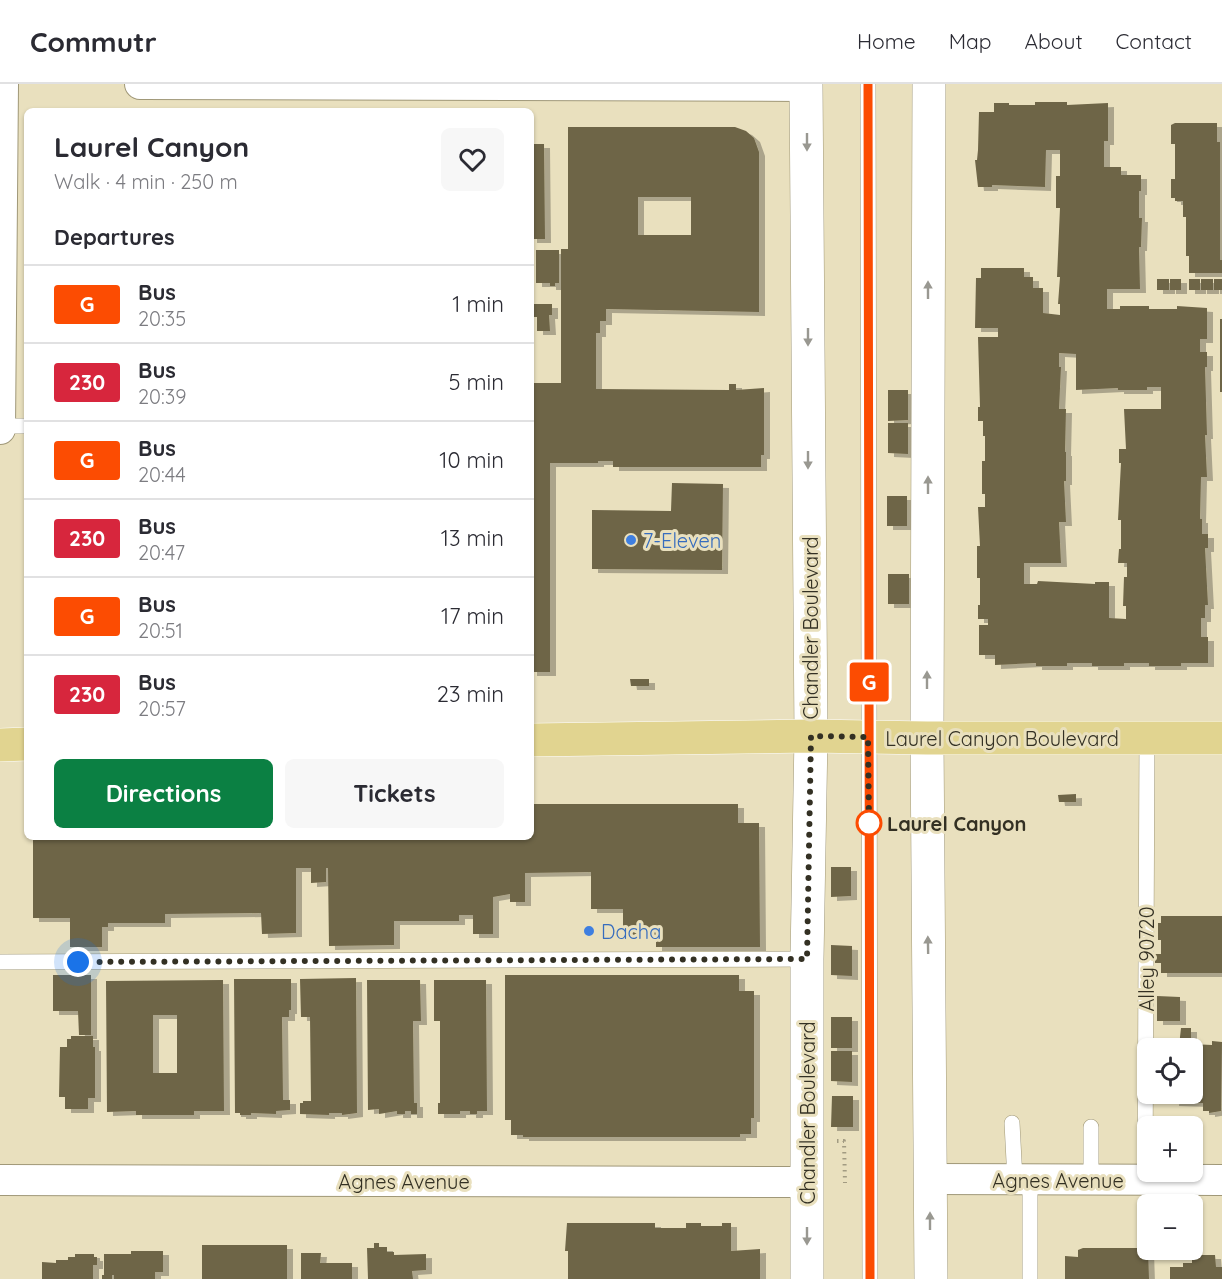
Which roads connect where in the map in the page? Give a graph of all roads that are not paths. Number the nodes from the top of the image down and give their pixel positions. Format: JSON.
{"nodes":[{"id":1,"x":3,"y":84,"type":"edge"},
{"id":2,"x":140,"y":84,"type":"edge"},
{"id":3,"x":868,"y":84,"type":"edge"},
{"id":4,"x":929,"y":84,"type":"edge"},
{"id":5,"x":806,"y":85,"type":"edge"},
{"id":6,"x":24,"y":426,"type":"edge"},
{"id":7,"x":0,"y":427,"type":"edge"},
{"id":8,"x":811,"y":736,"type":"junction"},
{"id":9,"x":868,"y":737,"type":"junction"},
{"id":10,"x":927,"y":738,"type":"junction"},
{"id":11,"x":1147,"y":738,"type":"junction"},
{"id":12,"x":1222,"y":738,"type":"edge"},
{"id":13,"x":534,"y":740,"type":"edge"},
{"id":14,"x":24,"y":744,"type":"edge"},
{"id":15,"x":0,"y":745,"type":"edge"},
{"id":16,"x":807,"y":959,"type":"junction"},
{"id":17,"x":0,"y":962,"type":"edge"},
{"id":18,"x":1145,"y":1116,"type":"edge"},
{"id":19,"x":1012,"y":1123,"type":"dead end"},
{"id":20,"x":1091,"y":1126,"type":"dead end"},
{"id":21,"x":930,"y":1179,"type":"junction"},
{"id":22,"x":0,"y":1180,"type":"edge"},
{"id":23,"x":1022,"y":1180,"type":"junction"},
{"id":24,"x":1091,"y":1180,"type":"junction"},
{"id":25,"x":1137,"y":1180,"type":"edge"},
{"id":26,"x":1203,"y":1180,"type":"edge"},
{"id":27,"x":1222,"y":1180,"type":"edge"},
{"id":28,"x":807,"y":1182,"type":"junction"},
{"id":29,"x":807,"y":1279,"type":"edge"},
{"id":30,"x":870,"y":1279,"type":"edge"},
{"id":31,"x":931,"y":1279,"type":"edge"},
{"id":32,"x":1030,"y":1279,"type":"edge"}],
"edges":[{"from":1,"to":7,"type":"street"},
{"from":2,"to":5,"type":"street"},
{"from":3,"to":9,"type":"lane"},
{"from":10,"to":4,"type":"street","one_way":true},
{"from":5,"to":8,"type":"street","name":"Chandler Boulevard","one_way":true},
{"from":6,"to":7,"type":"lane"},
{"from":8,"to":9,"type":"main road","name":"Laurel Canyon Boulevard"},
{"from":8,"to":13,"type":"main road","name":"Laurel Canyon Boulevard"},
{"from":8,"to":16,"type":"street","name":"Chandler Boulevard"},
{"from":9,"to":10,"type":"main road","name":"Laurel Canyon Boulevard"},
{"from":9,"to":30,"type":"lane"},
{"from":10,"to":11,"type":"main road","name":"Laurel Canyon Boulevard"},
{"from":21,"to":10,"type":"street","one_way":true},
{"from":11,"to":12,"type":"main road","name":"Laurel Canyon Boulevard"},
{"from":11,"to":18,"type":"lane","name":"Alley 90720"},
{"from":14,"to":15,"type":"main road"},
{"from":16,"to":17,"type":"lane"},
{"from":16,"to":28,"type":"street","name":"Chandler Boulevard"},
{"from":19,"to":23,"type":"lane"},
{"from":20,"to":24,"type":"lane"},
{"from":21,"to":23,"type":"street","name":"Agnes Avenue"},
{"from":31,"to":21,"type":"street","one_way":true},
{"from":22,"to":28,"type":"street","name":"Agnes Avenue"},
{"from":23,"to":24,"type":"street","name":"Agnes Avenue"},
{"from":23,"to":32,"type":"lane"},
{"from":24,"to":25,"type":"street","name":"Agnes Avenue"},
{"from":26,"to":27,"type":"street","name":"Agnes Avenue"},
{"from":28,"to":29,"type":"street","name":"Chandler Boulevard","one_way":true}]}
